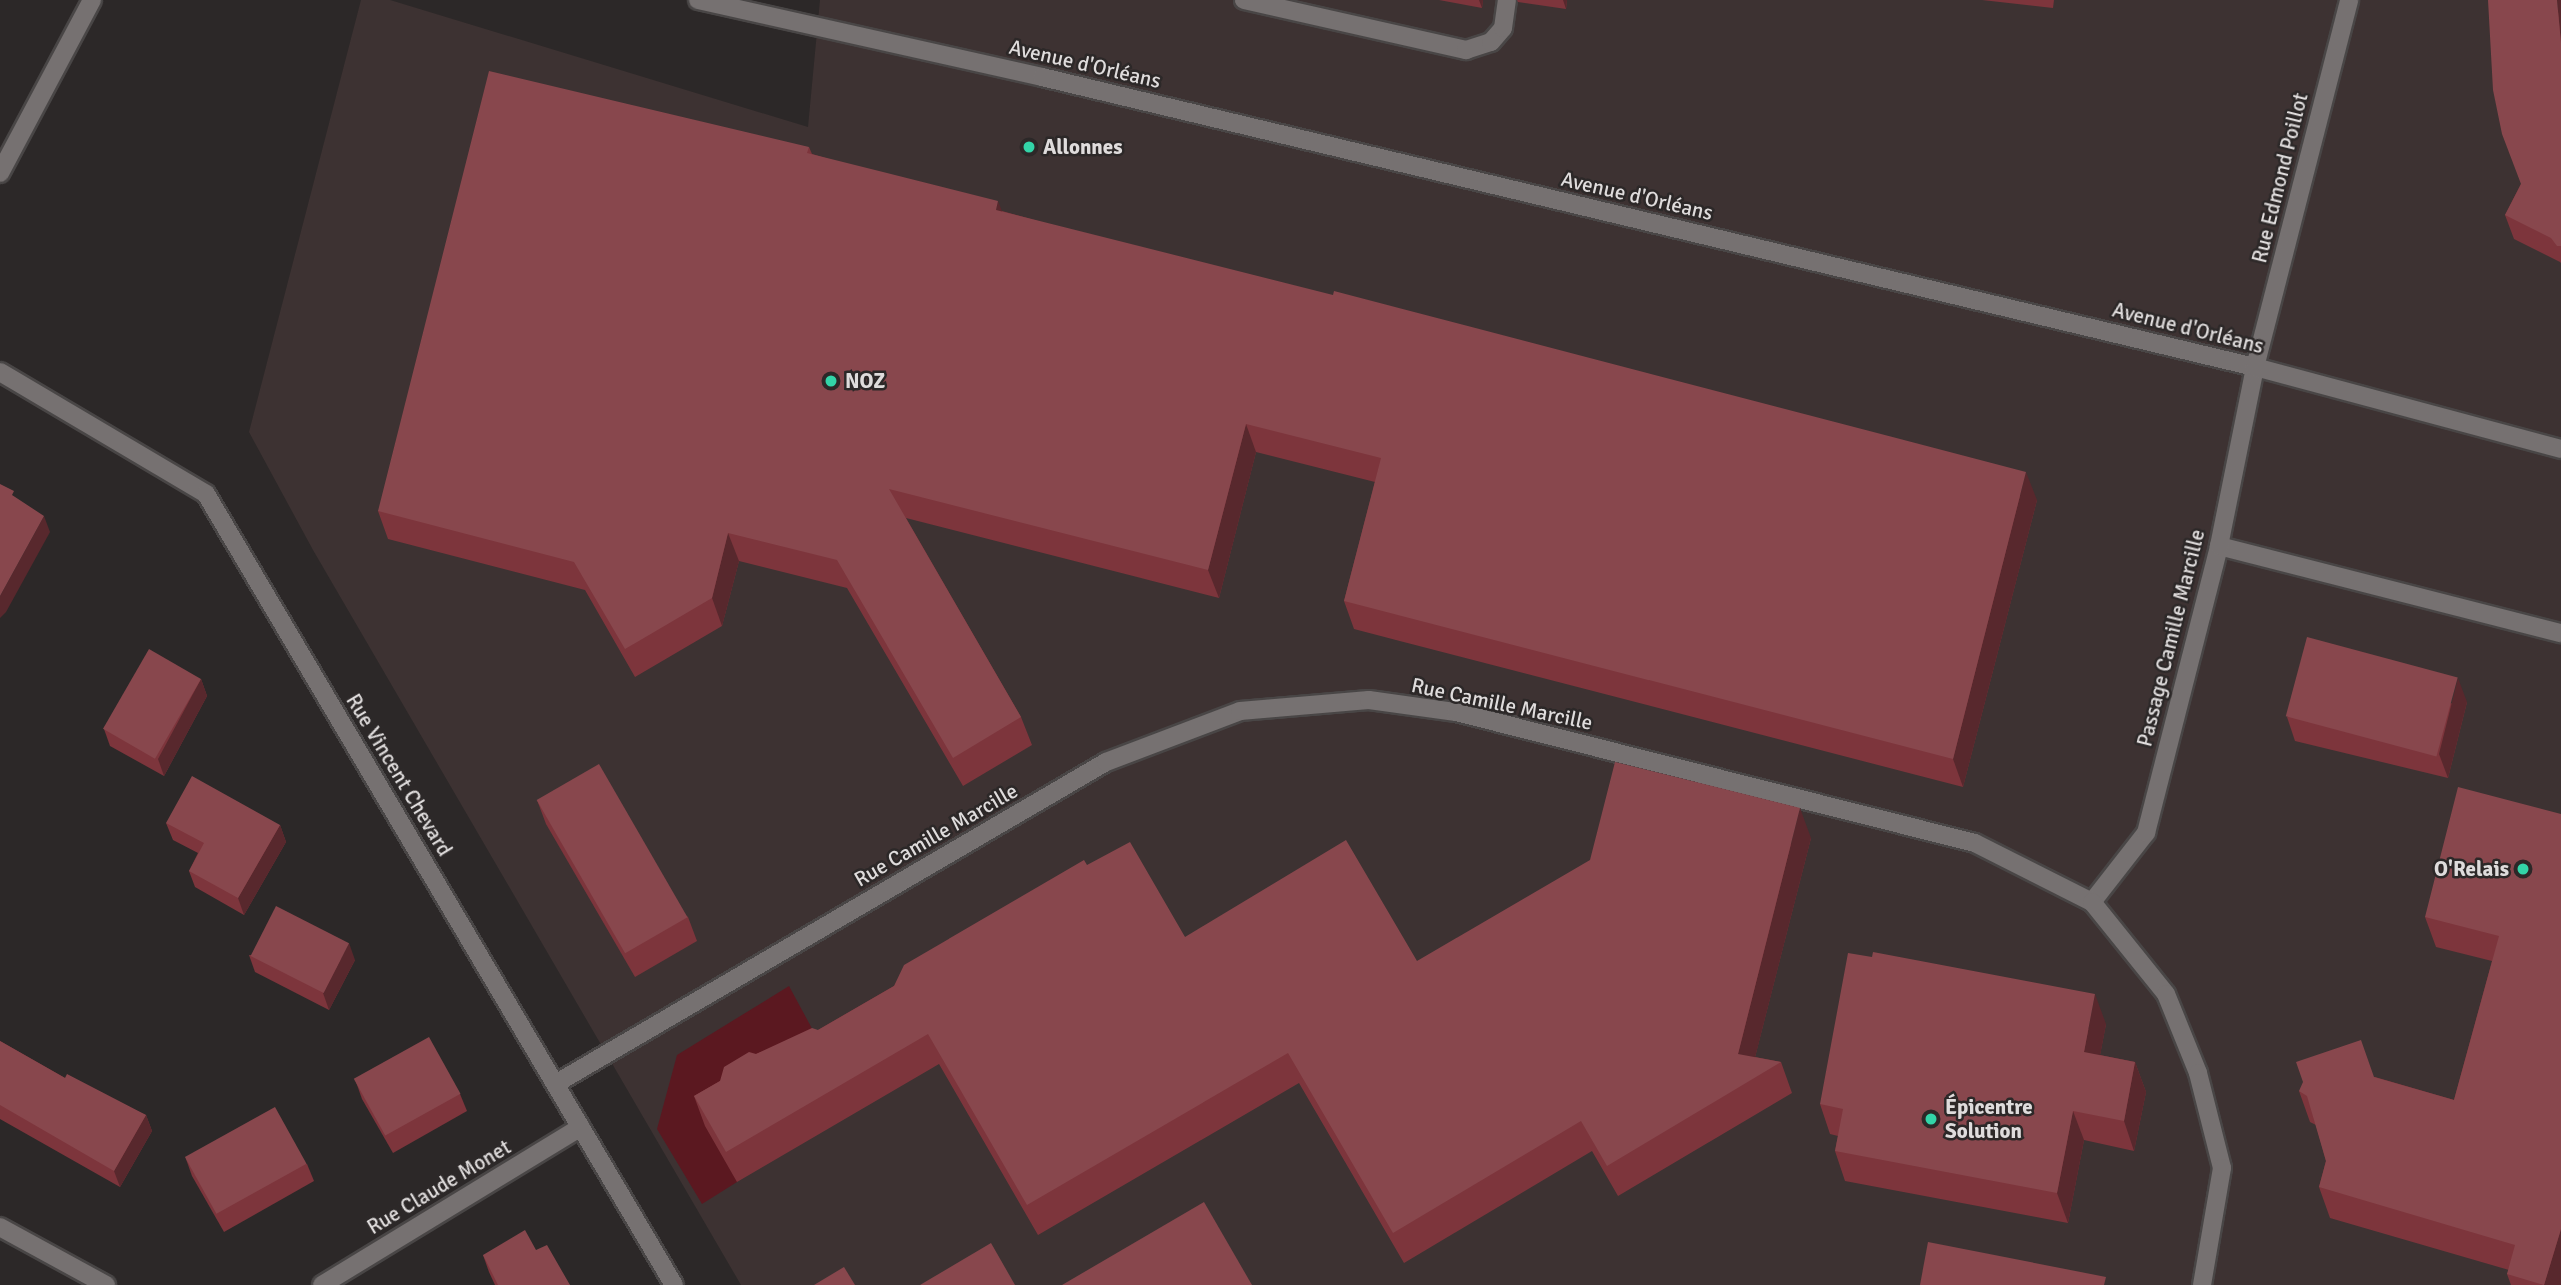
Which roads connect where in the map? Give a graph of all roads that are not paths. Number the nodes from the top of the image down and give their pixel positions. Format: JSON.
{"nodes":[{"id":1,"x":92,"y":0,"type":"edge"},
{"id":2,"x":698,"y":0,"type":"edge"},
{"id":3,"x":1244,"y":0,"type":"edge"},
{"id":4,"x":1507,"y":0,"type":"edge"},
{"id":5,"x":2349,"y":0,"type":"edge"},
{"id":6,"x":0,"y":173,"type":"edge"},
{"id":7,"x":2255,"y":367,"type":"junction"},
{"id":8,"x":0,"y":372,"type":"edge"},
{"id":9,"x":2561,"y":449,"type":"edge"},
{"id":10,"x":2219,"y":546,"type":"junction"},
{"id":11,"x":2561,"y":633,"type":"edge"},
{"id":12,"x":2092,"y":902,"type":"junction"},
{"id":13,"x":555,"y":1084,"type":"junction"},
{"id":14,"x":581,"y":1127,"type":"junction"},
{"id":15,"x":0,"y":1227,"type":"edge"},
{"id":16,"x":106,"y":1285,"type":"edge"},
{"id":17,"x":322,"y":1285,"type":"edge"},
{"id":18,"x":674,"y":1285,"type":"edge"},
{"id":19,"x":2202,"y":1285,"type":"edge"}],
"edges":[{"from":1,"to":6,"type":"street"},
{"from":2,"to":7,"type":"street","name":"Avenue d'Orléans"},
{"from":3,"to":4,"type":"street"},
{"from":5,"to":7,"type":"street","name":"Rue Edmond Poillot"},
{"from":7,"to":9,"type":"street","name":"Avenue d'Orléans"},
{"from":7,"to":10,"type":"street","name":"Passage Camille Marcille"},
{"from":8,"to":13,"type":"street","name":"Rue Vincent Chevard"},
{"from":10,"to":11,"type":"street"},
{"from":10,"to":12,"type":"street","name":"Passage Camille Marcille"},
{"from":12,"to":13,"type":"street","name":"Rue Camille Marcille"},
{"from":12,"to":19,"type":"street","name":"Rue Camille Marcille"},
{"from":13,"to":14,"type":"street","name":"Rue Vincent Chevard"},
{"from":14,"to":17,"type":"street","name":"Rue Claude Monet"},
{"from":14,"to":18,"type":"street","name":"Rue Vincent Chevard"},
{"from":15,"to":16,"type":"street"}]}
